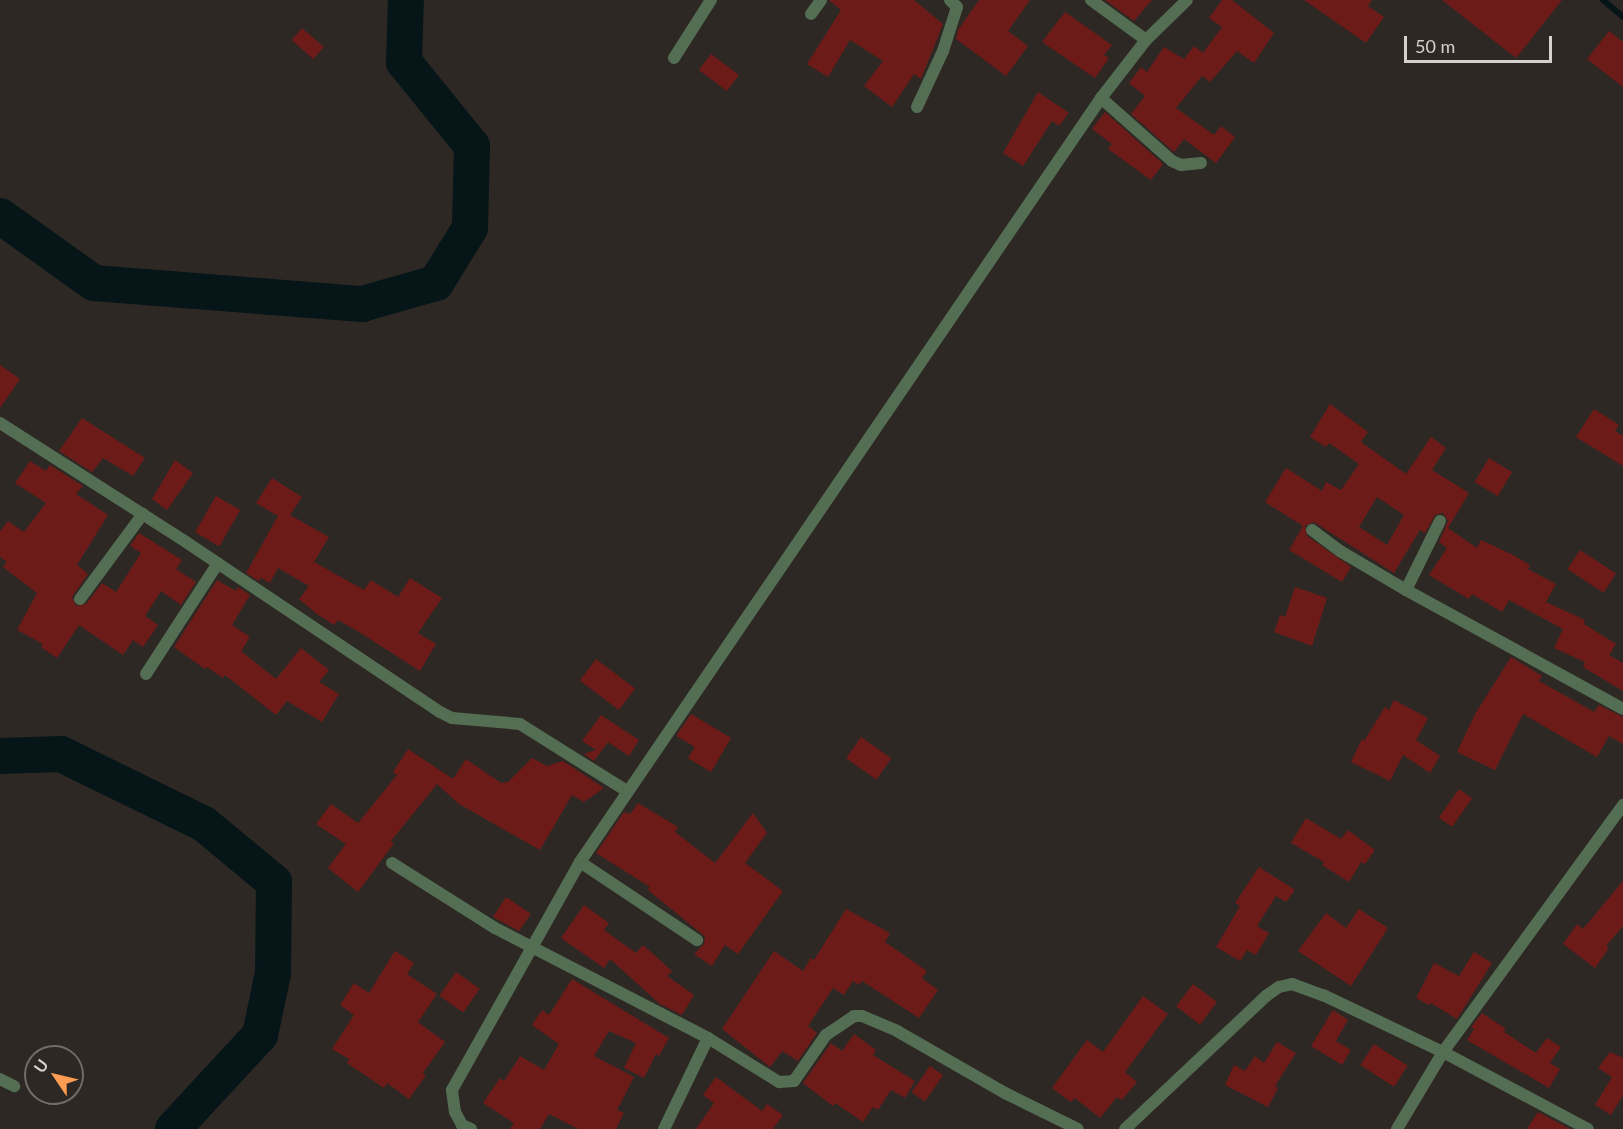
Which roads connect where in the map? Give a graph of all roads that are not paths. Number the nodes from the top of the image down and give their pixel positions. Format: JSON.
{"nodes":[{"id":1,"x":711,"y":0,"type":"edge"},
{"id":2,"x":821,"y":0,"type":"edge"},
{"id":3,"x":950,"y":0,"type":"edge"},
{"id":4,"x":1092,"y":0,"type":"edge"},
{"id":5,"x":1187,"y":0,"type":"edge"},
{"id":6,"x":811,"y":14,"type":"dead end"},
{"id":7,"x":1146,"y":40,"type":"junction"},
{"id":8,"x":674,"y":58,"type":"dead end"},
{"id":9,"x":1101,"y":98,"type":"junction"},
{"id":10,"x":917,"y":107,"type":"dead end"},
{"id":11,"x":1201,"y":163,"type":"dead end"},
{"id":12,"x":0,"y":423,"type":"edge"},
{"id":13,"x":143,"y":514,"type":"junction"},
{"id":14,"x":1440,"y":521,"type":"dead end"},
{"id":15,"x":1312,"y":530,"type":"dead end"},
{"id":16,"x":218,"y":563,"type":"junction"},
{"id":17,"x":1406,"y":590,"type":"junction"},
{"id":18,"x":80,"y":599,"type":"dead end"},
{"id":19,"x":146,"y":674,"type":"dead end"},
{"id":20,"x":1623,"y":709,"type":"edge"},
{"id":21,"x":627,"y":791,"type":"junction"},
{"id":22,"x":1623,"y":805,"type":"edge"},
{"id":23,"x":580,"y":862,"type":"junction"},
{"id":24,"x":392,"y":863,"type":"dead end"},
{"id":25,"x":697,"y":940,"type":"dead end"},
{"id":26,"x":533,"y":947,"type":"junction"},
{"id":27,"x":708,"y":1038,"type":"junction"},
{"id":28,"x":1443,"y":1052,"type":"junction"},
{"id":29,"x":0,"y":1079,"type":"edge"},
{"id":30,"x":14,"y":1086,"type":"dead end"},
{"id":31,"x":471,"y":1129,"type":"edge"},
{"id":32,"x":664,"y":1129,"type":"edge"},
{"id":33,"x":1078,"y":1129,"type":"edge"},
{"id":34,"x":1125,"y":1129,"type":"edge"},
{"id":35,"x":1397,"y":1129,"type":"edge"},
{"id":36,"x":1588,"y":1129,"type":"edge"}],
"edges":[{"from":1,"to":8,"type":"street"},
{"from":2,"to":6,"type":"street"},
{"from":3,"to":10,"type":"street"},
{"from":4,"to":7,"type":"street"},
{"from":5,"to":7,"type":"street"},
{"from":7,"to":9,"type":"street"},
{"from":9,"to":11,"type":"street"},
{"from":9,"to":21,"type":"street"},
{"from":12,"to":13,"type":"street"},
{"from":13,"to":16,"type":"street"},
{"from":13,"to":18,"type":"street"},
{"from":14,"to":17,"type":"street"},
{"from":15,"to":17,"type":"street"},
{"from":16,"to":19,"type":"street"},
{"from":16,"to":21,"type":"street"},
{"from":17,"to":20,"type":"street"},
{"from":21,"to":23,"type":"street"},
{"from":22,"to":28,"type":"street"},
{"from":23,"to":25,"type":"street"},
{"from":23,"to":26,"type":"street"},
{"from":24,"to":26,"type":"street"},
{"from":26,"to":27,"type":"street"},
{"from":26,"to":31,"type":"street"},
{"from":27,"to":32,"type":"street"},
{"from":27,"to":33,"type":"street"},
{"from":28,"to":34,"type":"street"},
{"from":28,"to":35,"type":"street"},
{"from":28,"to":36,"type":"street"},
{"from":29,"to":30,"type":"street"}]}
